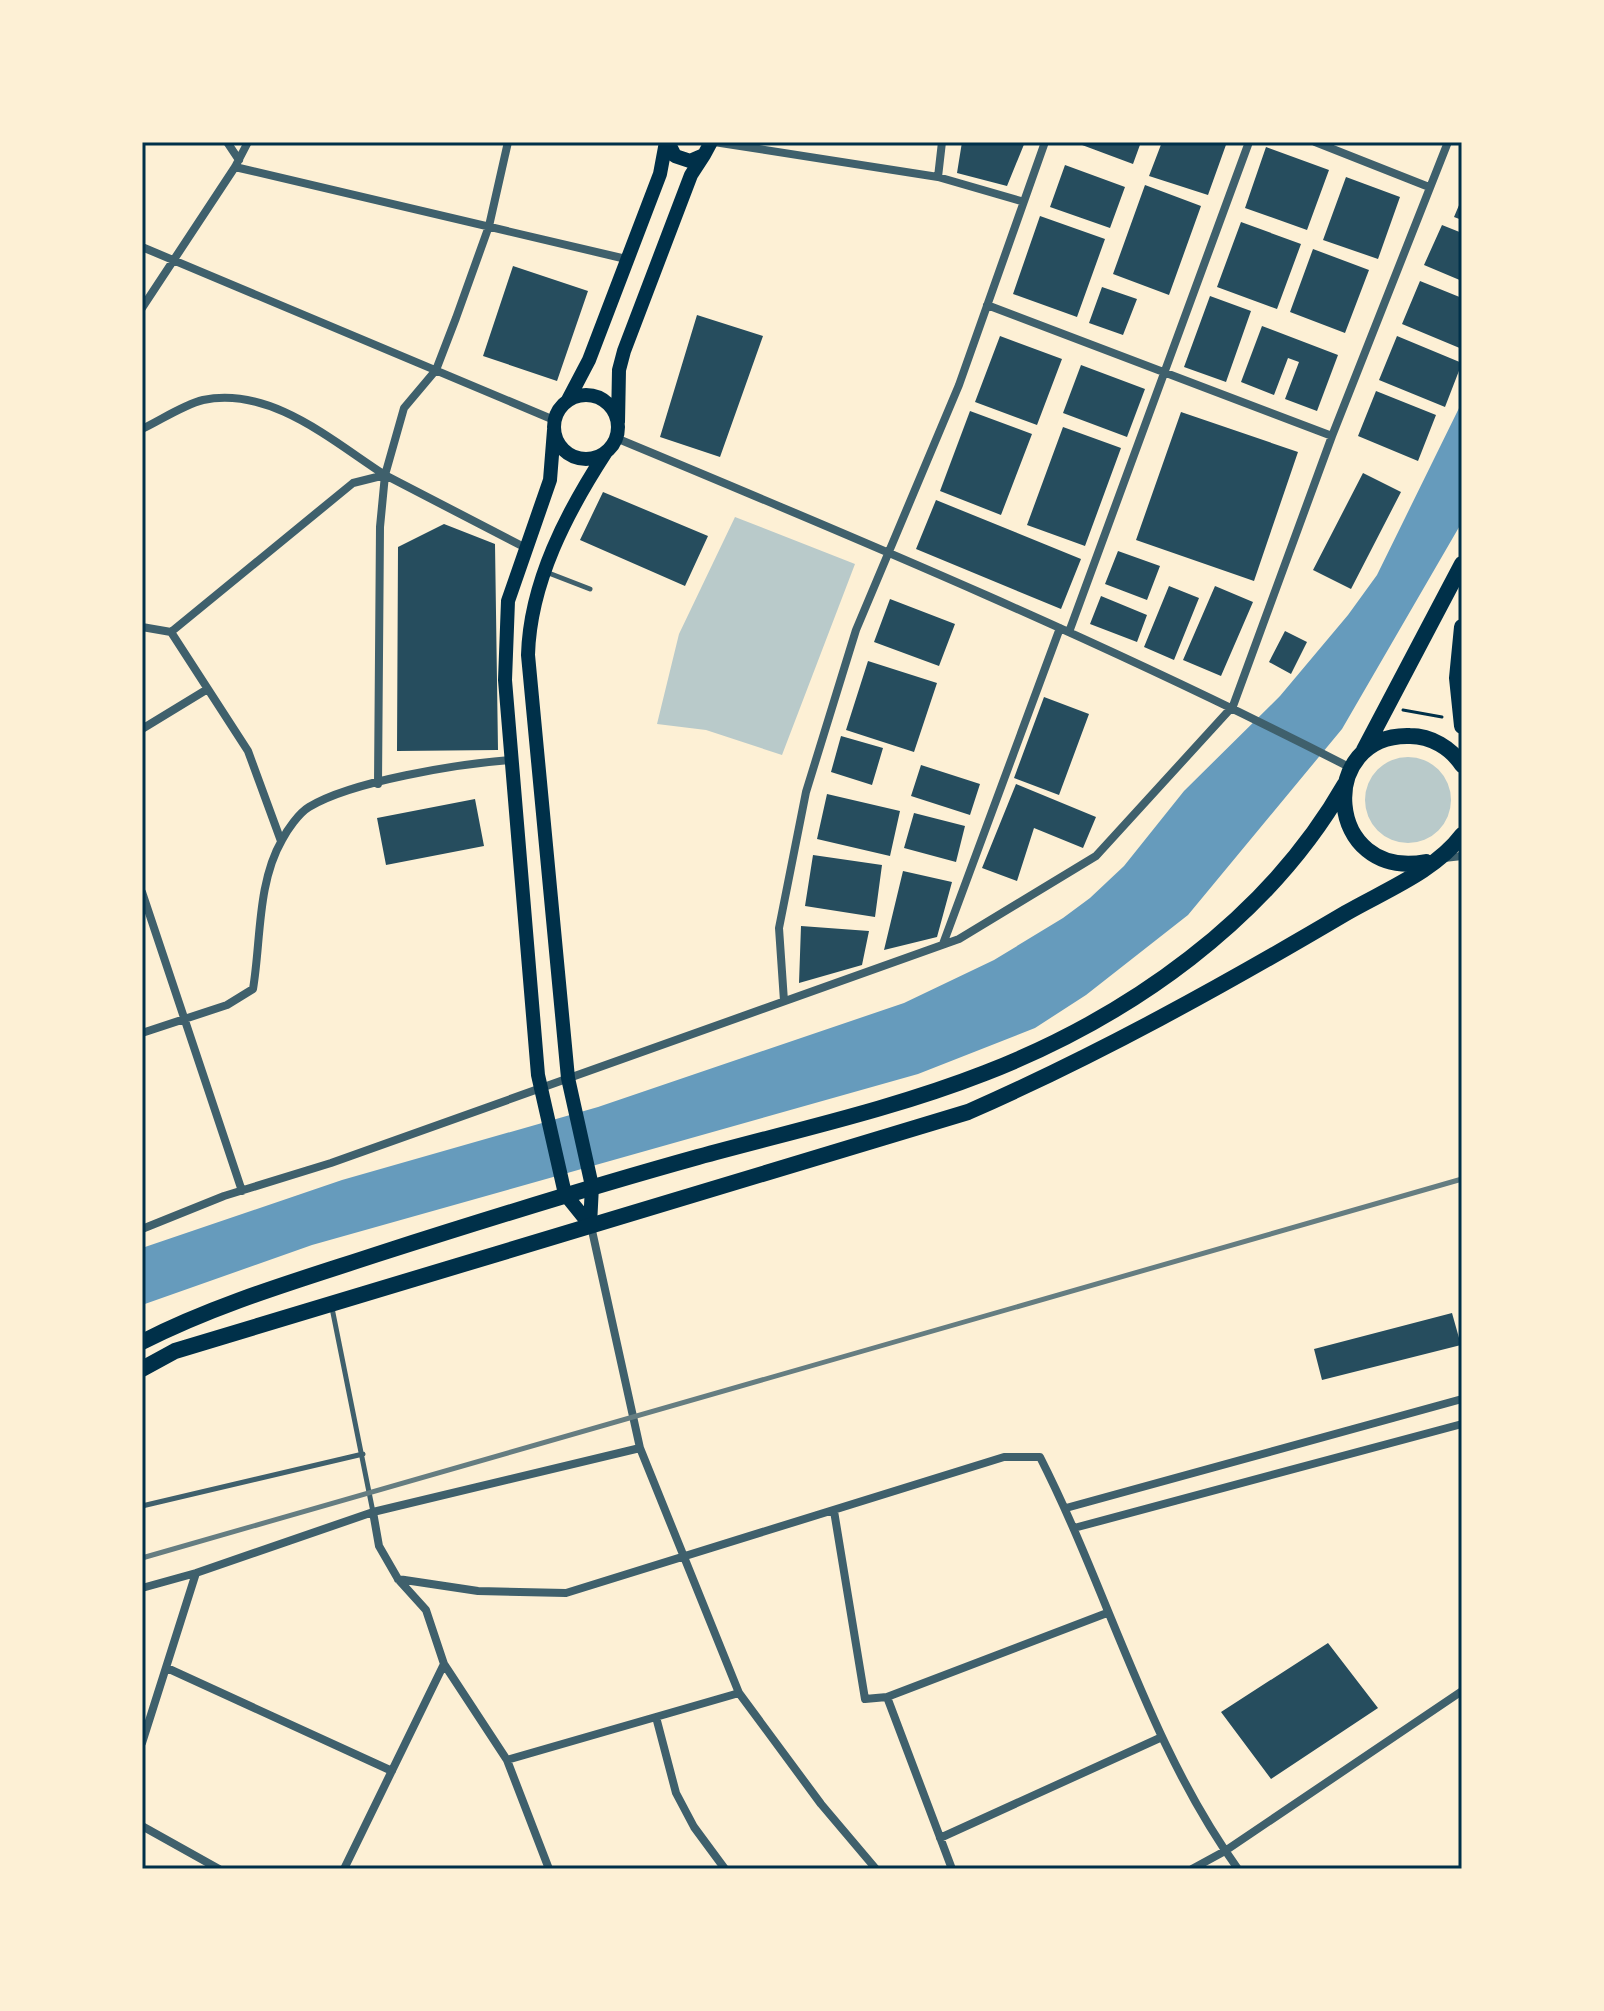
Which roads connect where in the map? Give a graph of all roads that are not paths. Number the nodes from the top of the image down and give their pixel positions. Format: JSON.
{"nodes":[{"id":1,"x":227,"y":142,"type":"edge"},
{"id":2,"x":248,"y":142,"type":"edge"},
{"id":3,"x":508,"y":142,"type":"edge"},
{"id":4,"x":667,"y":142,"type":"edge"},
{"id":5,"x":942,"y":142,"type":"edge"},
{"id":6,"x":1045,"y":142,"type":"edge"},
{"id":7,"x":1249,"y":142,"type":"edge"},
{"id":8,"x":1315,"y":142,"type":"edge"},
{"id":9,"x":1448,"y":142,"type":"edge"},
{"id":10,"x":709,"y":146,"type":"edge"},
{"id":11,"x":237,"y":164,"type":"junction"},
{"id":12,"x":938,"y":177,"type":"junction"},
{"id":13,"x":1429,"y":187,"type":"junction"},
{"id":14,"x":1021,"y":201,"type":"junction"},
{"id":15,"x":489,"y":226,"type":"junction"},
{"id":16,"x":142,"y":247,"type":"edge"},
{"id":17,"x":626,"y":259,"type":"junction"},
{"id":18,"x":176,"y":260,"type":"junction"},
{"id":19,"x":987,"y":305,"type":"junction"},
{"id":20,"x":142,"y":308,"type":"edge"},
{"id":21,"x":436,"y":370,"type":"junction"},
{"id":22,"x":1166,"y":372,"type":"junction"},
{"id":23,"x":568,"y":400,"type":"junction"},
{"id":24,"x":618,"y":422,"type":"junction"},
{"id":25,"x":554,"y":425,"type":"junction"},
{"id":26,"x":142,"y":429,"type":"edge"},
{"id":27,"x":1332,"y":436,"type":"junction"},
{"id":28,"x":616,"y":438,"type":"junction"},
{"id":29,"x":606,"y":452,"type":"junction"},
{"id":30,"x":385,"y":475,"type":"junction"},
{"id":31,"x":524,"y":547,"type":"junction"},
{"id":32,"x":891,"y":552,"type":"junction"},
{"id":33,"x":1462,"y":564,"type":"edge"},
{"id":34,"x":546,"y":572,"type":"junction"},
{"id":35,"x":590,"y":589,"type":"dead end"},
{"id":36,"x":142,"y":627,"type":"edge"},
{"id":37,"x":1462,"y":627,"type":"edge"},
{"id":38,"x":1065,"y":630,"type":"junction"},
{"id":39,"x":171,"y":632,"type":"junction"},
{"id":40,"x":206,"y":690,"type":"junction"},
{"id":41,"x":1460,"y":699,"type":"edge"},
{"id":42,"x":1233,"y":706,"type":"junction"},
{"id":43,"x":1462,"y":723,"type":"edge"},
{"id":44,"x":142,"y":729,"type":"edge"},
{"id":45,"x":510,"y":760,"type":"junction"},
{"id":46,"x":1462,"y":765,"type":"edge"},
{"id":47,"x":1352,"y":769,"type":"junction"},
{"id":48,"x":378,"y":784,"type":"junction"},
{"id":49,"x":1462,"y":835,"type":"edge"},
{"id":50,"x":281,"y":841,"type":"junction"},
{"id":51,"x":1462,"y":856,"type":"edge"},
{"id":52,"x":1439,"y":858,"type":"junction"},
{"id":53,"x":142,"y":892,"type":"edge"},
{"id":54,"x":943,"y":944,"type":"junction"},
{"id":55,"x":784,"y":1001,"type":"junction"},
{"id":56,"x":185,"y":1021,"type":"junction"},
{"id":57,"x":142,"y":1033,"type":"edge"},
{"id":58,"x":570,"y":1085,"type":"junction"},
{"id":59,"x":542,"y":1093,"type":"junction"},
{"id":60,"x":592,"y":1186,"type":"junction"},
{"id":61,"x":242,"y":1191,"type":"junction"},
{"id":62,"x":565,"y":1194,"type":"junction"},
{"id":63,"x":590,"y":1225,"type":"junction"},
{"id":64,"x":142,"y":1229,"type":"edge"},
{"id":65,"x":331,"y":1303,"type":"junction"},
{"id":66,"x":142,"y":1342,"type":"edge"},
{"id":67,"x":142,"y":1369,"type":"edge"},
{"id":68,"x":1462,"y":1399,"type":"edge"},
{"id":69,"x":1462,"y":1424,"type":"edge"},
{"id":70,"x":640,"y":1448,"type":"junction"},
{"id":71,"x":363,"y":1454,"type":"junction"},
{"id":72,"x":142,"y":1506,"type":"edge"},
{"id":73,"x":1066,"y":1508,"type":"junction"},
{"id":74,"x":834,"y":1511,"type":"junction"},
{"id":75,"x":373,"y":1512,"type":"junction"},
{"id":76,"x":1074,"y":1528,"type":"junction"},
{"id":77,"x":687,"y":1558,"type":"junction"},
{"id":78,"x":196,"y":1573,"type":"junction"},
{"id":79,"x":398,"y":1579,"type":"junction"},
{"id":80,"x":142,"y":1588,"type":"edge"},
{"id":81,"x":1107,"y":1613,"type":"junction"},
{"id":82,"x":444,"y":1664,"type":"junction"},
{"id":83,"x":167,"y":1668,"type":"junction"},
{"id":84,"x":739,"y":1693,"type":"junction"},
{"id":85,"x":1461,"y":1695,"type":"edge"},
{"id":86,"x":887,"y":1697,"type":"junction"},
{"id":87,"x":656,"y":1717,"type":"junction"},
{"id":88,"x":1162,"y":1737,"type":"junction"},
{"id":89,"x":142,"y":1743,"type":"edge"},
{"id":90,"x":507,"y":1760,"type":"junction"},
{"id":91,"x":392,"y":1771,"type":"junction"},
{"id":92,"x":142,"y":1826,"type":"edge"},
{"id":93,"x":940,"y":1838,"type":"junction"},
{"id":94,"x":1225,"y":1851,"type":"junction"},
{"id":95,"x":219,"y":1869,"type":"edge"},
{"id":96,"x":344,"y":1869,"type":"edge"},
{"id":97,"x":549,"y":1869,"type":"edge"},
{"id":98,"x":725,"y":1869,"type":"edge"},
{"id":99,"x":876,"y":1869,"type":"edge"},
{"id":100,"x":952,"y":1869,"type":"edge"},
{"id":101,"x":1192,"y":1869,"type":"edge"},
{"id":102,"x":1238,"y":1869,"type":"edge"}],
"edges":[{"from":1,"to":11,"type":"street"},
{"from":2,"to":11,"type":"street"},
{"from":3,"to":15,"type":"street"},
{"from":4,"to":10,"type":"main road"},
{"from":4,"to":17,"type":"main road"},
{"from":5,"to":12,"type":"street"},
{"from":6,"to":14,"type":"street"},
{"from":7,"to":22,"type":"street"},
{"from":8,"to":13,"type":"street"},
{"from":9,"to":13,"type":"street"},
{"from":10,"to":12,"type":"street"},
{"from":10,"to":24,"type":"main road"},
{"from":11,"to":15,"type":"street"},
{"from":11,"to":18,"type":"street"},
{"from":12,"to":14,"type":"street"},
{"from":13,"to":27,"type":"street"},
{"from":14,"to":19,"type":"street"},
{"from":15,"to":17,"type":"street"},
{"from":15,"to":21,"type":"street"},
{"from":16,"to":18,"type":"street"},
{"from":17,"to":23,"type":"main road"},
{"from":18,"to":20,"type":"street"},
{"from":18,"to":21,"type":"street"},
{"from":19,"to":22,"type":"street"},
{"from":19,"to":32,"type":"street"},
{"from":21,"to":25,"type":"street"},
{"from":21,"to":30,"type":"street"},
{"from":22,"to":27,"type":"street"},
{"from":22,"to":38,"type":"street"},
{"from":23,"to":24,"type":"main road"},
{"from":23,"to":25,"type":"main road"},
{"from":24,"to":28,"type":"main road"},
{"from":25,"to":29,"type":"main road"},
{"from":25,"to":31,"type":"main road"},
{"from":26,"to":30,"type":"street"},
{"from":27,"to":42,"type":"street"},
{"from":28,"to":29,"type":"main road"},
{"from":28,"to":32,"type":"street"},
{"from":29,"to":34,"type":"main road"},
{"from":30,"to":31,"type":"street"},
{"from":30,"to":39,"type":"street"},
{"from":30,"to":48,"type":"street"},
{"from":31,"to":45,"type":"main road"},
{"from":32,"to":38,"type":"street"},
{"from":32,"to":55,"type":"street"},
{"from":33,"to":47,"type":"highway"},
{"from":34,"to":35,"type":"lane"},
{"from":34,"to":58,"type":"main road"},
{"from":36,"to":39,"type":"street"},
{"from":37,"to":41,"type":"highway"},
{"from":38,"to":42,"type":"street"},
{"from":38,"to":54,"type":"street"},
{"from":39,"to":40,"type":"street"},
{"from":40,"to":44,"type":"street"},
{"from":40,"to":50,"type":"street"},
{"from":41,"to":43,"type":"highway"},
{"from":42,"to":47,"type":"street"},
{"from":42,"to":54,"type":"street"},
{"from":45,"to":48,"type":"street"},
{"from":45,"to":59,"type":"main road"},
{"from":46,"to":47,"type":"highway"},
{"from":47,"to":52,"type":"highway"},
{"from":47,"to":60,"type":"highway"},
{"from":48,"to":50,"type":"street"},
{"from":49,"to":52,"type":"highway"},
{"from":50,"to":56,"type":"street"},
{"from":51,"to":52,"type":"street"},
{"from":52,"to":63,"type":"highway"},
{"from":53,"to":56,"type":"street"},
{"from":54,"to":55,"type":"street"},
{"from":55,"to":58,"type":"street"},
{"from":56,"to":57,"type":"street"},
{"from":56,"to":61,"type":"street"},
{"from":58,"to":59,"type":"street"},
{"from":58,"to":60,"type":"main road"},
{"from":59,"to":61,"type":"street"},
{"from":59,"to":62,"type":"main road"},
{"from":60,"to":62,"type":"highway"},
{"from":60,"to":63,"type":"main road"},
{"from":61,"to":64,"type":"street"},
{"from":62,"to":63,"type":"main road"},
{"from":62,"to":66,"type":"highway"},
{"from":63,"to":65,"type":"highway"},
{"from":63,"to":70,"type":"street"},
{"from":65,"to":67,"type":"highway"},
{"from":65,"to":71,"type":"lane"},
{"from":68,"to":73,"type":"street"},
{"from":69,"to":76,"type":"street"},
{"from":70,"to":75,"type":"street"},
{"from":70,"to":77,"type":"street"},
{"from":71,"to":72,"type":"lane"},
{"from":71,"to":75,"type":"lane"},
{"from":73,"to":74,"type":"street"},
{"from":73,"to":76,"type":"street"},
{"from":74,"to":77,"type":"street"},
{"from":74,"to":86,"type":"street"},
{"from":75,"to":78,"type":"street"},
{"from":75,"to":79,"type":"street"},
{"from":76,"to":81,"type":"street"},
{"from":77,"to":79,"type":"street"},
{"from":77,"to":84,"type":"street"},
{"from":78,"to":80,"type":"street"},
{"from":78,"to":83,"type":"street"},
{"from":79,"to":82,"type":"street"},
{"from":81,"to":86,"type":"street"},
{"from":81,"to":88,"type":"street"},
{"from":82,"to":90,"type":"street"},
{"from":82,"to":91,"type":"street"},
{"from":83,"to":89,"type":"street"},
{"from":83,"to":91,"type":"street"},
{"from":84,"to":87,"type":"street"},
{"from":84,"to":99,"type":"street"},
{"from":85,"to":94,"type":"street"},
{"from":86,"to":93,"type":"street"},
{"from":87,"to":90,"type":"street"},
{"from":87,"to":98,"type":"street"},
{"from":88,"to":93,"type":"street"},
{"from":88,"to":94,"type":"street"},
{"from":90,"to":97,"type":"street"},
{"from":91,"to":96,"type":"street"},
{"from":92,"to":95,"type":"street"},
{"from":93,"to":100,"type":"street"},
{"from":94,"to":101,"type":"street"},
{"from":94,"to":102,"type":"street"}]}
